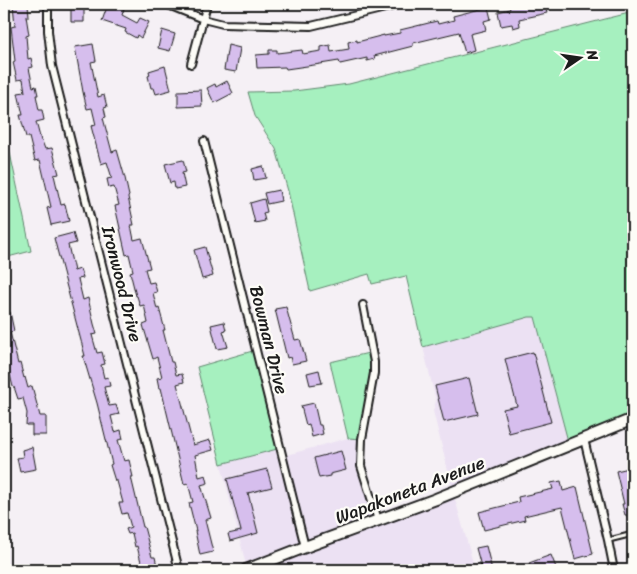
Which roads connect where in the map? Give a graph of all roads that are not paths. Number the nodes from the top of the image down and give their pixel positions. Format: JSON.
{"nodes":[{"id":1,"x":48,"y":4,"type":"edge"},
{"id":2,"x":166,"y":4,"type":"edge"},
{"id":3,"x":207,"y":4,"type":"edge"},
{"id":4,"x":402,"y":4,"type":"edge"},
{"id":5,"x":203,"y":18,"type":"junction"},
{"id":6,"x":191,"y":64,"type":"dead end"},
{"id":7,"x":204,"y":141,"type":"dead end"},
{"id":8,"x":363,"y":305,"type":"dead end"},
{"id":9,"x":633,"y":418,"type":"edge"},
{"id":10,"x":584,"y":439,"type":"junction"},
{"id":11,"x":378,"y":520,"type":"junction"},
{"id":12,"x":633,"y":534,"type":"edge"},
{"id":13,"x":608,"y":540,"type":"junction"},
{"id":14,"x":305,"y":547,"type":"junction"},
{"id":15,"x":179,"y":570,"type":"edge"},
{"id":16,"x":246,"y":570,"type":"edge"},
{"id":17,"x":614,"y":570,"type":"edge"}],
"edges":[{"from":1,"to":15,"type":"street","name":"Ironwood Drive"},
{"from":2,"to":5,"type":"street"},
{"from":3,"to":5,"type":"street"},
{"from":4,"to":5,"type":"street"},
{"from":5,"to":6,"type":"street"},
{"from":7,"to":14,"type":"street","name":"Bowman Drive"},
{"from":8,"to":11,"type":"street"},
{"from":9,"to":10,"type":"main road","name":"Wapakoneta Avenue"},
{"from":10,"to":11,"type":"main road","name":"Wapakoneta Avenue"},
{"from":10,"to":13,"type":"street"},
{"from":11,"to":14,"type":"main road","name":"Wapakoneta Avenue"},
{"from":12,"to":13,"type":"lane"},
{"from":13,"to":17,"type":"street"},
{"from":14,"to":16,"type":"main road","name":"Wapakoneta Avenue"}]}
